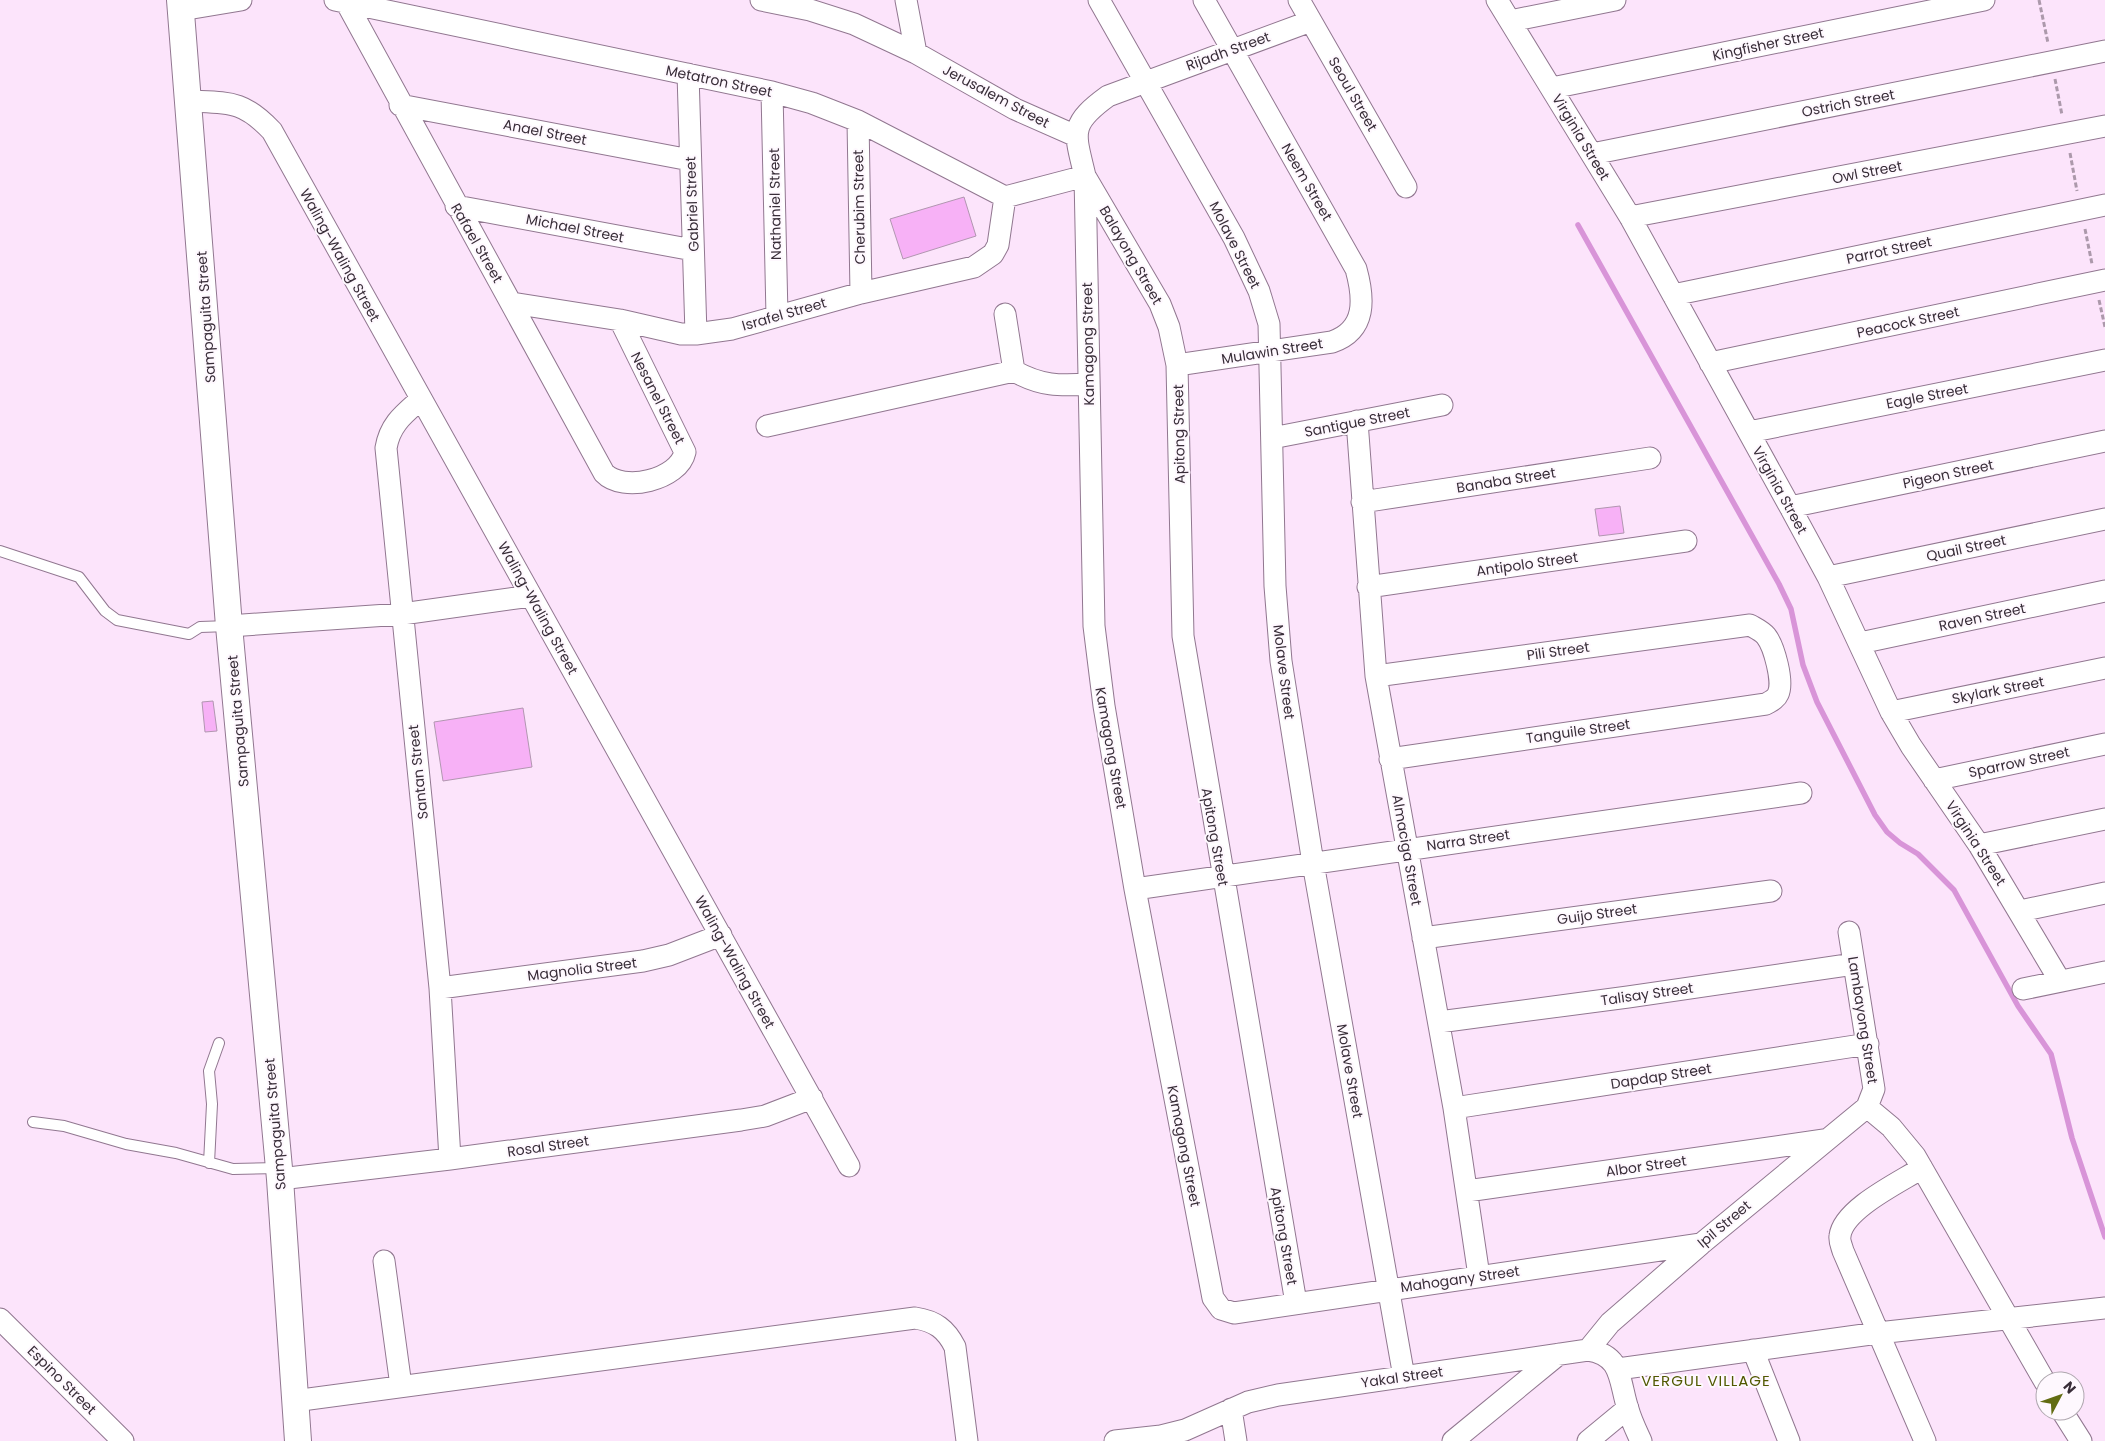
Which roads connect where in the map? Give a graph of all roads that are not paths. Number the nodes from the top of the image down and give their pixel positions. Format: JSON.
{"nodes":[{"id":1,"x":241,"y":0,"type":"edge"},
{"id":2,"x":761,"y":0,"type":"edge"},
{"id":3,"x":906,"y":0,"type":"edge"},
{"id":4,"x":1098,"y":0,"type":"edge"},
{"id":5,"x":1204,"y":0,"type":"edge"},
{"id":6,"x":1299,"y":0,"type":"edge"},
{"id":7,"x":1497,"y":0,"type":"edge"},
{"id":8,"x":1615,"y":0,"type":"edge"},
{"id":9,"x":1984,"y":0,"type":"edge"},
{"id":10,"x":340,"y":1,"type":"edge"},
{"id":11,"x":181,"y":5,"type":"edge"},
{"id":12,"x":1311,"y":21,"type":"junction"},
{"id":13,"x":1510,"y":21,"type":"junction"},
{"id":14,"x":1232,"y":50,"type":"junction"},
{"id":15,"x":2105,"y":52,"type":"edge"},
{"id":16,"x":916,"y":53,"type":"junction"},
{"id":17,"x":688,"y":74,"type":"junction"},
{"id":18,"x":1145,"y":82,"type":"junction"},
{"id":19,"x":1552,"y":88,"type":"junction"},
{"id":20,"x":772,"y":92,"type":"junction"},
{"id":21,"x":189,"y":101,"type":"junction"},
{"id":22,"x":400,"y":104,"type":"junction"},
{"id":23,"x":858,"y":121,"type":"junction"},
{"id":24,"x":2105,"y":126,"type":"edge"},
{"id":25,"x":1076,"y":136,"type":"junction"},
{"id":26,"x":1592,"y":154,"type":"junction"},
{"id":27,"x":690,"y":160,"type":"junction"},
{"id":28,"x":1085,"y":176,"type":"junction"},
{"id":29,"x":1406,"y":187,"type":"dead end"},
{"id":30,"x":1005,"y":196,"type":"junction"},
{"id":31,"x":2105,"y":205,"type":"edge"},
{"id":32,"x":456,"y":206,"type":"junction"},
{"id":33,"x":1630,"y":218,"type":"junction"},
{"id":34,"x":693,"y":250,"type":"junction"},
{"id":35,"x":2100,"y":281,"type":"edge"},
{"id":36,"x":861,"y":293,"type":"junction"},
{"id":37,"x":1673,"y":295,"type":"junction"},
{"id":38,"x":512,"y":303,"type":"junction"},
{"id":39,"x":1006,"y":314,"type":"dead end"},
{"id":40,"x":777,"y":316,"type":"junction"},
{"id":41,"x":620,"y":320,"type":"junction"},
{"id":42,"x":1359,"y":320,"type":"joint"},
{"id":43,"x":696,"y":334,"type":"junction"},
{"id":44,"x":1271,"y":352,"type":"junction"},
{"id":45,"x":2105,"y":360,"type":"edge"},
{"id":46,"x":1710,"y":363,"type":"junction"},
{"id":47,"x":1177,"y":365,"type":"junction"},
{"id":48,"x":1014,"y":371,"type":"junction"},
{"id":49,"x":1089,"y":384,"type":"junction"},
{"id":50,"x":421,"y":400,"type":"junction"},
{"id":51,"x":1442,"y":405,"type":"dead end"},
{"id":52,"x":1357,"y":421,"type":"junction"},
{"id":53,"x":768,"y":426,"type":"dead end"},
{"id":54,"x":1748,"y":432,"type":"junction"},
{"id":55,"x":1272,"y":438,"type":"junction"},
{"id":56,"x":2105,"y":441,"type":"edge"},
{"id":57,"x":1650,"y":458,"type":"dead end"},
{"id":58,"x":612,"y":480,"type":"joint"},
{"id":59,"x":1362,"y":502,"type":"junction"},
{"id":60,"x":1790,"y":506,"type":"junction"},
{"id":61,"x":2105,"y":519,"type":"edge"},
{"id":62,"x":1686,"y":541,"type":"dead end"},
{"id":63,"x":0,"y":551,"type":"edge"},
{"id":64,"x":1828,"y":577,"type":"junction"},
{"id":65,"x":1368,"y":587,"type":"junction"},
{"id":66,"x":2105,"y":591,"type":"edge"},
{"id":67,"x":531,"y":596,"type":"junction"},
{"id":68,"x":402,"y":614,"type":"junction"},
{"id":69,"x":229,"y":626,"type":"junction"},
{"id":70,"x":1860,"y":643,"type":"junction"},
{"id":71,"x":2105,"y":668,"type":"edge"},
{"id":72,"x":1376,"y":676,"type":"junction"},
{"id":73,"x":1766,"y":704,"type":"joint"},
{"id":74,"x":1891,"y":712,"type":"junction"},
{"id":75,"x":2105,"y":744,"type":"edge"},
{"id":76,"x":1390,"y":759,"type":"junction"},
{"id":77,"x":1934,"y":780,"type":"junction"},
{"id":78,"x":1801,"y":793,"type":"dead end"},
{"id":79,"x":2105,"y":819,"type":"edge"},
{"id":80,"x":1980,"y":845,"type":"junction"},
{"id":81,"x":1407,"y":848,"type":"junction"},
{"id":82,"x":1313,"y":863,"type":"junction"},
{"id":83,"x":1222,"y":877,"type":"junction"},
{"id":84,"x":1136,"y":889,"type":"junction"},
{"id":85,"x":1771,"y":891,"type":"dead end"},
{"id":86,"x":2105,"y":893,"type":"edge"},
{"id":87,"x":2020,"y":911,"type":"junction"},
{"id":88,"x":1849,"y":932,"type":"dead end"},
{"id":89,"x":721,"y":935,"type":"junction"},
{"id":90,"x":1423,"y":938,"type":"junction"},
{"id":91,"x":1854,"y":964,"type":"junction"},
{"id":92,"x":2105,"y":972,"type":"edge"},
{"id":93,"x":2060,"y":981,"type":"junction"},
{"id":94,"x":440,"y":988,"type":"junction"},
{"id":95,"x":2023,"y":989,"type":"dead end"},
{"id":96,"x":1439,"y":1022,"type":"junction"},
{"id":97,"x":219,"y":1043,"type":"dead end"},
{"id":98,"x":1868,"y":1044,"type":"junction"},
{"id":99,"x":812,"y":1098,"type":"junction"},
{"id":100,"x":1867,"y":1107,"type":"junction"},
{"id":101,"x":1454,"y":1108,"type":"junction"},
{"id":102,"x":33,"y":1122,"type":"dead end"},
{"id":103,"x":1824,"y":1140,"type":"junction"},
{"id":104,"x":450,"y":1159,"type":"junction"},
{"id":105,"x":209,"y":1163,"type":"junction"},
{"id":106,"x":849,"y":1166,"type":"dead end"},
{"id":107,"x":1922,"y":1168,"type":"junction"},
{"id":108,"x":280,"y":1173,"type":"junction"},
{"id":109,"x":1467,"y":1192,"type":"junction"},
{"id":110,"x":1700,"y":1244,"type":"junction"},
{"id":111,"x":384,"y":1261,"type":"dead end"},
{"id":112,"x":1479,"y":1276,"type":"junction"},
{"id":113,"x":1388,"y":1290,"type":"junction"},
{"id":114,"x":1296,"y":1304,"type":"junction"},
{"id":115,"x":2105,"y":1308,"type":"edge"},
{"id":116,"x":1221,"y":1309,"type":"joint"},
{"id":117,"x":2008,"y":1318,"type":"junction"},
{"id":118,"x":0,"y":1319,"type":"edge"},
{"id":119,"x":1878,"y":1332,"type":"junction"},
{"id":120,"x":1588,"y":1350,"type":"junction"},
{"id":121,"x":1753,"y":1350,"type":"junction"},
{"id":122,"x":1559,"y":1353,"type":"junction"},
{"id":123,"x":1618,"y":1369,"type":"junction"},
{"id":124,"x":2039,"y":1371,"type":"edge"},
{"id":125,"x":1404,"y":1377,"type":"junction"},
{"id":126,"x":401,"y":1386,"type":"junction"},
{"id":127,"x":294,"y":1401,"type":"junction"},
{"id":128,"x":1628,"y":1408,"type":"junction"},
{"id":129,"x":1231,"y":1410,"type":"junction"},
{"id":130,"x":2068,"y":1421,"type":"edge"},
{"id":131,"x":124,"y":1441,"type":"edge"},
{"id":132,"x":298,"y":1441,"type":"edge"},
{"id":133,"x":967,"y":1441,"type":"edge"},
{"id":134,"x":1115,"y":1441,"type":"edge"},
{"id":135,"x":1236,"y":1441,"type":"edge"},
{"id":136,"x":1453,"y":1441,"type":"edge"},
{"id":137,"x":1588,"y":1441,"type":"edge"},
{"id":138,"x":1641,"y":1441,"type":"edge"},
{"id":139,"x":1789,"y":1441,"type":"edge"},
{"id":140,"x":1924,"y":1441,"type":"edge"},
{"id":141,"x":2081,"y":1441,"type":"edge"}],
"edges":[{"from":1,"to":11,"type":"street"},
{"from":2,"to":16,"type":"street","name":"Jerusalem Street"},
{"from":3,"to":16,"type":"street"},
{"from":4,"to":18,"type":"street","name":"Molave Street"},
{"from":5,"to":14,"type":"street","name":"Neem Street"},
{"from":6,"to":12,"type":"street","name":"Seoul Street"},
{"from":7,"to":13,"type":"street","name":"Virginia Street"},
{"from":8,"to":13,"type":"street"},
{"from":9,"to":19,"type":"street","name":"Kingfisher Street"},
{"from":10,"to":17,"type":"street","name":"Metatron Street"},
{"from":10,"to":22,"type":"street","name":"Rafael Street"},
{"from":11,"to":21,"type":"street","name":"Sampaguita Street"},
{"from":12,"to":14,"type":"street","name":"Rijadh Street"},
{"from":12,"to":29,"type":"street","name":"Seoul Street"},
{"from":13,"to":19,"type":"street","name":"Virginia Street"},
{"from":14,"to":18,"type":"street","name":"Rijadh Street"},
{"from":14,"to":42,"type":"street","name":"Neem Street"},
{"from":15,"to":26,"type":"street","name":"Ostrich Street"},
{"from":16,"to":25,"type":"street","name":"Jerusalem Street"},
{"from":17,"to":20,"type":"street","name":"Metatron Street"},
{"from":17,"to":27,"type":"street","name":"Gabriel Street"},
{"from":18,"to":25,"type":"street","name":"Rijadh Street"},
{"from":18,"to":44,"type":"street","name":"Molave Street"},
{"from":19,"to":26,"type":"street","name":"Virginia Street"},
{"from":20,"to":23,"type":"street","name":"Metatron Street"},
{"from":20,"to":40,"type":"street","name":"Nathaniel Street"},
{"from":21,"to":50,"type":"street","name":"Waling-Waling Street"},
{"from":21,"to":69,"type":"street","name":"Sampaguita Street"},
{"from":22,"to":27,"type":"street","name":"Anael Street"},
{"from":22,"to":32,"type":"street","name":"Rafael Street"},
{"from":23,"to":30,"type":"street","name":"Metatron Street"},
{"from":23,"to":36,"type":"street","name":"Cherubim Street"},
{"from":24,"to":33,"type":"street","name":"Owl Street"},
{"from":25,"to":28,"type":"street"},
{"from":26,"to":33,"type":"street","name":"Virginia Street"},
{"from":27,"to":34,"type":"street","name":"Gabriel Street"},
{"from":28,"to":30,"type":"street"},
{"from":28,"to":47,"type":"street","name":"Balayong Street"},
{"from":28,"to":49,"type":"street","name":"Kamagong Street"},
{"from":30,"to":36,"type":"street","name":"Israfel Street"},
{"from":31,"to":37,"type":"street","name":"Parrot Street"},
{"from":32,"to":34,"type":"street","name":"Michael Street"},
{"from":32,"to":38,"type":"street","name":"Rafael Street"},
{"from":33,"to":37,"type":"street","name":"Virginia Street"},
{"from":34,"to":43,"type":"street","name":"Gabriel Street"},
{"from":35,"to":46,"type":"street","name":"Peacock Street"},
{"from":36,"to":40,"type":"street","name":"Israfel Street"},
{"from":37,"to":46,"type":"street","name":"Virginia Street"},
{"from":38,"to":41,"type":"street","name":"Israfel Street"},
{"from":38,"to":58,"type":"street","name":"Rafael Street"},
{"from":39,"to":48,"type":"street"},
{"from":40,"to":43,"type":"street","name":"Israfel Street"},
{"from":41,"to":43,"type":"street","name":"Israfel Street"},
{"from":41,"to":58,"type":"street","name":"Nesanel Street"},
{"from":42,"to":44,"type":"street","name":"Mulawin Street"},
{"from":44,"to":47,"type":"street","name":"Mulawin Street"},
{"from":44,"to":55,"type":"street","name":"Molave Street"},
{"from":45,"to":54,"type":"street","name":"Eagle Street"},
{"from":46,"to":54,"type":"street","name":"Virginia Street"},
{"from":47,"to":83,"type":"street","name":"Apitong Street"},
{"from":48,"to":49,"type":"street"},
{"from":48,"to":53,"type":"street"},
{"from":49,"to":84,"type":"street","name":"Kamagong Street"},
{"from":50,"to":67,"type":"street","name":"Waling-Waling Street"},
{"from":50,"to":68,"type":"street","name":"Santan Street"},
{"from":51,"to":52,"type":"street","name":"Santigue Street"},
{"from":52,"to":55,"type":"street","name":"Santigue Street"},
{"from":52,"to":59,"type":"street","name":"Almaciga Street"},
{"from":54,"to":60,"type":"street","name":"Virginia Street"},
{"from":55,"to":82,"type":"street","name":"Molave Street"},
{"from":56,"to":60,"type":"street","name":"Pigeon Street"},
{"from":57,"to":59,"type":"street","name":"Banaba Street"},
{"from":59,"to":65,"type":"street","name":"Almaciga Street"},
{"from":60,"to":64,"type":"street","name":"Virginia Street"},
{"from":61,"to":64,"type":"street","name":"Quail Street"},
{"from":62,"to":65,"type":"street","name":"Antipolo Street"},
{"from":63,"to":69,"type":"lane"},
{"from":64,"to":70,"type":"street","name":"Virginia Street"},
{"from":65,"to":72,"type":"street","name":"Almaciga Street"},
{"from":66,"to":70,"type":"street","name":"Raven Street"},
{"from":67,"to":68,"type":"street"},
{"from":67,"to":89,"type":"street","name":"Waling-Waling Street"},
{"from":68,"to":69,"type":"street"},
{"from":68,"to":94,"type":"street","name":"Santan Street"},
{"from":69,"to":108,"type":"street","name":"Sampaguita Street"},
{"from":70,"to":74,"type":"street","name":"Virginia Street"},
{"from":71,"to":74,"type":"street","name":"Skylark Street"},
{"from":72,"to":73,"type":"street","name":"Pili Street"},
{"from":72,"to":76,"type":"street","name":"Almaciga Street"},
{"from":73,"to":76,"type":"street","name":"Tanguile Street"},
{"from":74,"to":77,"type":"street","name":"Virginia Street"},
{"from":75,"to":77,"type":"street","name":"Sparrow Street"},
{"from":76,"to":81,"type":"street","name":"Almaciga Street"},
{"from":77,"to":80,"type":"street","name":"Virginia Street"},
{"from":78,"to":81,"type":"street","name":"Narra Street"},
{"from":79,"to":80,"type":"street"},
{"from":80,"to":87,"type":"street","name":"Virginia Street"},
{"from":81,"to":82,"type":"street","name":"Narra Street"},
{"from":81,"to":90,"type":"street","name":"Almaciga Street"},
{"from":82,"to":83,"type":"street","name":"Narra Street"},
{"from":82,"to":113,"type":"street","name":"Molave Street"},
{"from":83,"to":84,"type":"street","name":"Narra Street"},
{"from":83,"to":114,"type":"street","name":"Apitong Street"},
{"from":84,"to":116,"type":"street","name":"Kamagong Street"},
{"from":85,"to":90,"type":"street","name":"Guijo Street"},
{"from":86,"to":87,"type":"street"},
{"from":87,"to":93,"type":"street","name":"Virginia Street"},
{"from":88,"to":91,"type":"street","name":"Lambayong Street"},
{"from":89,"to":94,"type":"street","name":"Magnolia Street"},
{"from":89,"to":99,"type":"street","name":"Waling-Waling Street"},
{"from":90,"to":96,"type":"street","name":"Almaciga Street"},
{"from":91,"to":96,"type":"street","name":"Talisay Street"},
{"from":91,"to":98,"type":"street","name":"Lambayong Street"},
{"from":92,"to":93,"type":"street"},
{"from":93,"to":95,"type":"street"},
{"from":94,"to":104,"type":"street","name":"Santan Street"},
{"from":96,"to":101,"type":"street","name":"Almaciga Street"},
{"from":97,"to":105,"type":"lane"},
{"from":98,"to":100,"type":"street","name":"Lambayong Street"},
{"from":98,"to":101,"type":"street","name":"Dapdap Street"},
{"from":99,"to":104,"type":"street","name":"Rosal Street"},
{"from":99,"to":106,"type":"street","name":"Waling-Waling Street"},
{"from":100,"to":103,"type":"street","name":"Ipil Street"},
{"from":100,"to":107,"type":"street"},
{"from":101,"to":109,"type":"street","name":"Almaciga Street"},
{"from":102,"to":105,"type":"lane"},
{"from":103,"to":109,"type":"street","name":"Albor Street"},
{"from":103,"to":110,"type":"street","name":"Ipil Street"},
{"from":104,"to":108,"type":"street","name":"Rosal Street"},
{"from":105,"to":108,"type":"lane"},
{"from":107,"to":117,"type":"street"},
{"from":107,"to":119,"type":"street"},
{"from":108,"to":127,"type":"street","name":"Sampaguita Street"},
{"from":109,"to":112,"type":"street","name":"Almaciga Street"},
{"from":110,"to":112,"type":"street","name":"Mahogany Street"},
{"from":110,"to":120,"type":"street","name":"Ipil Street"},
{"from":111,"to":126,"type":"street"},
{"from":112,"to":113,"type":"street","name":"Mahogany Street"},
{"from":113,"to":114,"type":"street","name":"Mahogany Street"},
{"from":113,"to":125,"type":"street","name":"Molave Street"},
{"from":114,"to":116,"type":"street","name":"Mahogany Street"},
{"from":115,"to":117,"type":"street"},
{"from":117,"to":119,"type":"street"},
{"from":117,"to":124,"type":"street"},
{"from":118,"to":131,"type":"street","name":"Espino Street"},
{"from":119,"to":121,"type":"street"},
{"from":119,"to":140,"type":"street"},
{"from":120,"to":122,"type":"street","name":"Yakal Street"},
{"from":120,"to":123,"type":"street","name":"Yakal Street"},
{"from":121,"to":123,"type":"street"},
{"from":121,"to":139,"type":"street"},
{"from":122,"to":125,"type":"street","name":"Yakal Street"},
{"from":122,"to":136,"type":"street"},
{"from":123,"to":128,"type":"street"},
{"from":125,"to":129,"type":"street","name":"Yakal Street"},
{"from":126,"to":127,"type":"street"},
{"from":126,"to":133,"type":"street"},
{"from":127,"to":132,"type":"street","name":"Sampaguita Street"},
{"from":128,"to":137,"type":"street"},
{"from":128,"to":138,"type":"street"},
{"from":129,"to":134,"type":"street","name":"Yakal Street"},
{"from":129,"to":135,"type":"street"},
{"from":130,"to":141,"type":"street"}]}
